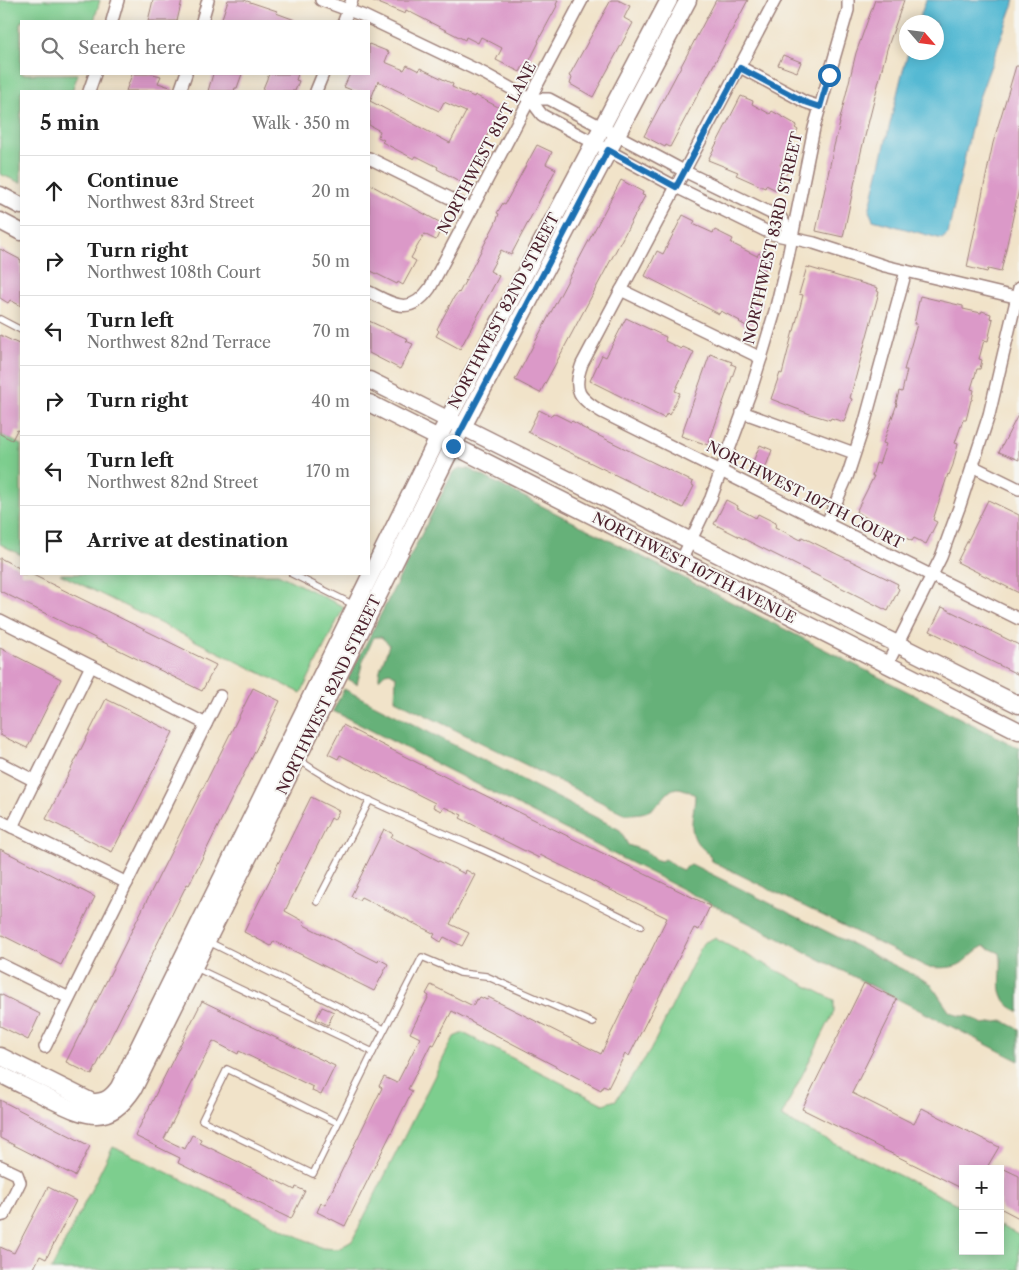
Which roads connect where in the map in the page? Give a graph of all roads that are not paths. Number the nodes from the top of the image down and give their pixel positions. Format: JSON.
{"nodes":[{"id":1,"x":118,"y":0,"type":"edge"},
{"id":2,"x":208,"y":0,"type":"edge"},
{"id":3,"x":321,"y":0,"type":"edge"},
{"id":4,"x":582,"y":0,"type":"edge"},
{"id":5,"x":669,"y":0,"type":"edge"},
{"id":6,"x":688,"y":0,"type":"edge"},
{"id":7,"x":775,"y":0,"type":"edge"},
{"id":8,"x":848,"y":0,"type":"edge"},
{"id":9,"x":348,"y":10,"type":"edge"},
{"id":10,"x":112,"y":20,"type":"edge"},
{"id":11,"x":202,"y":20,"type":"edge"},
{"id":12,"x":740,"y":68,"type":"junction"},
{"id":13,"x":95,"y":75,"type":"edge"},
{"id":14,"x":186,"y":75,"type":"edge"},
{"id":15,"x":323,"y":75,"type":"edge"},
{"id":16,"x":89,"y":90,"type":"edge"},
{"id":17,"x":180,"y":90,"type":"edge"},
{"id":18,"x":316,"y":90,"type":"edge"},
{"id":19,"x":530,"y":99,"type":"junction"},
{"id":20,"x":820,"y":107,"type":"junction"},
{"id":21,"x":609,"y":130,"type":"junction"},
{"id":22,"x":593,"y":143,"type":"junction"},
{"id":23,"x":608,"y":150,"type":"junction"},
{"id":24,"x":370,"y":158,"type":"edge"},
{"id":25,"x":684,"y":171,"type":"junction"},
{"id":26,"x":676,"y":187,"type":"junction"},
{"id":27,"x":0,"y":195,"type":"edge"},
{"id":28,"x":20,"y":205,"type":"edge"},
{"id":29,"x":472,"y":209,"type":"junction"},
{"id":30,"x":0,"y":221,"type":"edge"},
{"id":31,"x":20,"y":231,"type":"edge"},
{"id":32,"x":792,"y":237,"type":"junction"},
{"id":33,"x":906,"y":271,"type":"junction"},
{"id":34,"x":621,"y":290,"type":"junction"},
{"id":35,"x":370,"y":293,"type":"edge"},
{"id":36,"x":1018,"y":294,"type":"edge"},
{"id":37,"x":0,"y":319,"type":"edge"},
{"id":38,"x":20,"y":329,"type":"edge"},
{"id":39,"x":760,"y":358,"type":"junction"},
{"id":40,"x":370,"y":380,"type":"edge"},
{"id":41,"x":370,"y":404,"type":"edge"},
{"id":42,"x":742,"y":412,"type":"junction"},
{"id":43,"x":448,"y":419,"type":"junction"},
{"id":44,"x":462,"y":427,"type":"junction"},
{"id":45,"x":438,"y":438,"type":"junction"},
{"id":46,"x":453,"y":446,"type":"junction"},
{"id":47,"x":854,"y":453,"type":"junction"},
{"id":48,"x":972,"y":466,"type":"junction"},
{"id":49,"x":722,"y":470,"type":"junction"},
{"id":50,"x":1019,"y":489,"type":"edge"},
{"id":51,"x":827,"y":523,"type":"junction"},
{"id":52,"x":692,"y":541,"type":"junction"},
{"id":53,"x":680,"y":561,"type":"junction"},
{"id":54,"x":294,"y":575,"type":"edge"},
{"id":55,"x":932,"y":575,"type":"junction"},
{"id":56,"x":355,"y":606,"type":"junction"},
{"id":57,"x":1019,"y":619,"type":"edge"},
{"id":58,"x":0,"y":620,"type":"edge"},
{"id":59,"x":898,"y":644,"type":"junction"},
{"id":60,"x":887,"y":664,"type":"junction"},
{"id":61,"x":91,"y":666,"type":"junction"},
{"id":62,"x":220,"y":696,"type":"dead end"},
{"id":63,"x":1019,"y":704,"type":"edge"},
{"id":64,"x":206,"y":724,"type":"junction"},
{"id":65,"x":1019,"y":731,"type":"edge"},
{"id":66,"x":297,"y":758,"type":"junction"},
{"id":67,"x":0,"y":763,"type":"edge"},
{"id":68,"x":34,"y":781,"type":"junction"},
{"id":69,"x":370,"y":800,"type":"junction"},
{"id":70,"x":0,"y":821,"type":"edge"},
{"id":71,"x":12,"y":826,"type":"junction"},
{"id":72,"x":126,"y":883,"type":"junction"},
{"id":73,"x":317,"y":902,"type":"dead end"},
{"id":74,"x":641,"y":926,"type":"dead end"},
{"id":75,"x":200,"y":938,"type":"junction"},
{"id":76,"x":0,"y":964,"type":"edge"},
{"id":77,"x":187,"y":964,"type":"junction"},
{"id":78,"x":69,"y":998,"type":"junction"},
{"id":79,"x":593,"y":1023,"type":"dead end"},
{"id":80,"x":384,"y":1029,"type":"junction"},
{"id":81,"x":45,"y":1047,"type":"dead end"},
{"id":82,"x":372,"y":1052,"type":"junction"},
{"id":83,"x":0,"y":1056,"type":"edge"},
{"id":84,"x":0,"y":1074,"type":"edge"},
{"id":85,"x":101,"y":1109,"type":"junction"},
{"id":86,"x":338,"y":1123,"type":"junction"},
{"id":87,"x":0,"y":1166,"type":"edge"},
{"id":88,"x":0,"y":1216,"type":"edge"}],
"edges":[{"from":1,"to":10,"type":"street"},
{"from":2,"to":11,"type":"street"},
{"from":3,"to":9,"type":"street"},
{"from":4,"to":19,"type":"street","name":"NORTHWEST 81ST LANE"},
{"from":5,"to":21,"type":"street","name":"NORTHWEST 82ND STREET"},
{"from":6,"to":21,"type":"street","name":"NORTHWEST 82ND STREET"},
{"from":7,"to":12,"type":"street"},
{"from":8,"to":20,"type":"street","name":"NORTHWEST 83RD STREET"},
{"from":9,"to":19,"type":"street"},
{"from":12,"to":20,"type":"street"},
{"from":12,"to":25,"type":"street"},
{"from":13,"to":16,"type":"street"},
{"from":14,"to":17,"type":"street"},
{"from":15,"to":18,"type":"street"},
{"from":19,"to":21,"type":"street"},
{"from":19,"to":22,"type":"street"},
{"from":19,"to":29,"type":"street","name":"NORTHWEST 81ST LANE"},
{"from":20,"to":32,"type":"street","name":"NORTHWEST 83RD STREET"},
{"from":21,"to":22,"type":"street","name":"NORTHWEST 82ND STREET"},
{"from":21,"to":23,"type":"street","name":"NORTHWEST 82ND STREET"},
{"from":21,"to":25,"type":"street"},
{"from":22,"to":23,"type":"street"},
{"from":22,"to":43,"type":"street","name":"NORTHWEST 82ND STREET"},
{"from":23,"to":26,"type":"street"},
{"from":23,"to":44,"type":"street","name":"NORTHWEST 82ND STREET"},
{"from":24,"to":29,"type":"street"},
{"from":25,"to":26,"type":"street"},
{"from":25,"to":32,"type":"street"},
{"from":26,"to":32,"type":"street"},
{"from":26,"to":34,"type":"street"},
{"from":27,"to":28,"type":"street"},
{"from":29,"to":35,"type":"street","name":"NORTHWEST 81ST LANE"},
{"from":30,"to":31,"type":"street"},
{"from":32,"to":33,"type":"street"},
{"from":32,"to":39,"type":"street","name":"NORTHWEST 83RD STREET"},
{"from":33,"to":36,"type":"street"},
{"from":33,"to":47,"type":"street"},
{"from":34,"to":39,"type":"street"},
{"from":34,"to":49,"type":"street","name":"NORTHWEST 107TH COURT"},
{"from":36,"to":48,"type":"street"},
{"from":37,"to":38,"type":"lane"},
{"from":39,"to":42,"type":"street","name":"NORTHWEST 83RD STREET"},
{"from":40,"to":43,"type":"street","name":"NORTHWEST 107TH AVENUE"},
{"from":41,"to":45,"type":"street","name":"NORTHWEST 107TH AVENUE"},
{"from":42,"to":47,"type":"street"},
{"from":42,"to":49,"type":"street","name":"NORTHWEST 83RD STREET"},
{"from":43,"to":44,"type":"street","name":"NORTHWEST 107TH AVENUE"},
{"from":43,"to":45,"type":"street","name":"NORTHWEST 82ND STREET"},
{"from":44,"to":46,"type":"street","name":"NORTHWEST 82ND STREET"},
{"from":44,"to":52,"type":"street","name":"NORTHWEST 107TH AVENUE"},
{"from":45,"to":46,"type":"street","name":"NORTHWEST 107TH AVENUE"},
{"from":45,"to":56,"type":"street","name":"NORTHWEST 82ND STREET"},
{"from":46,"to":53,"type":"street","name":"NORTHWEST 107TH AVENUE"},
{"from":46,"to":66,"type":"street","name":"NORTHWEST 82ND STREET"},
{"from":47,"to":51,"type":"street"},
{"from":48,"to":50,"type":"street"},
{"from":48,"to":55,"type":"street"},
{"from":49,"to":51,"type":"street","name":"NORTHWEST 107TH COURT"},
{"from":49,"to":52,"type":"street","name":"NORTHWEST 83RD STREET"},
{"from":51,"to":55,"type":"street","name":"NORTHWEST 107TH COURT"},
{"from":52,"to":53,"type":"street","name":"NORTHWEST 83RD STREET"},
{"from":52,"to":59,"type":"street","name":"NORTHWEST 107TH AVENUE"},
{"from":53,"to":60,"type":"street","name":"NORTHWEST 107TH AVENUE"},
{"from":54,"to":56,"type":"lane"},
{"from":55,"to":57,"type":"street","name":"NORTHWEST 107TH COURT"},
{"from":55,"to":59,"type":"street"},
{"from":56,"to":75,"type":"street","name":"NORTHWEST 82ND STREET"},
{"from":58,"to":61,"type":"street"},
{"from":59,"to":60,"type":"street"},
{"from":59,"to":63,"type":"street","name":"NORTHWEST 107TH AVENUE"},
{"from":60,"to":65,"type":"street","name":"NORTHWEST 107TH AVENUE"},
{"from":61,"to":64,"type":"street"},
{"from":61,"to":68,"type":"street"},
{"from":62,"to":64,"type":"street"},
{"from":64,"to":72,"type":"street"},
{"from":66,"to":69,"type":"lane"},
{"from":66,"to":75,"type":"street","name":"NORTHWEST 82ND STREET"},
{"from":67,"to":68,"type":"street"},
{"from":68,"to":71,"type":"street"},
{"from":69,"to":73,"type":"lane"},
{"from":69,"to":74,"type":"lane"},
{"from":70,"to":71,"type":"street"},
{"from":71,"to":72,"type":"street"},
{"from":72,"to":78,"type":"street"},
{"from":75,"to":77,"type":"street","name":"NORTHWEST 82ND STREET"},
{"from":75,"to":80,"type":"lane"},
{"from":76,"to":78,"type":"street"},
{"from":77,"to":82,"type":"lane"},
{"from":77,"to":85,"type":"street","name":"NORTHWEST 82ND STREET"},
{"from":78,"to":81,"type":"street"},
{"from":79,"to":80,"type":"lane"},
{"from":80,"to":82,"type":"lane"},
{"from":82,"to":86,"type":"lane"},
{"from":83,"to":85,"type":"street"},
{"from":84,"to":85,"type":"street"},
{"from":86,"to":86,"type":"lane"},
{"from":87,"to":88,"type":"street"}]}
